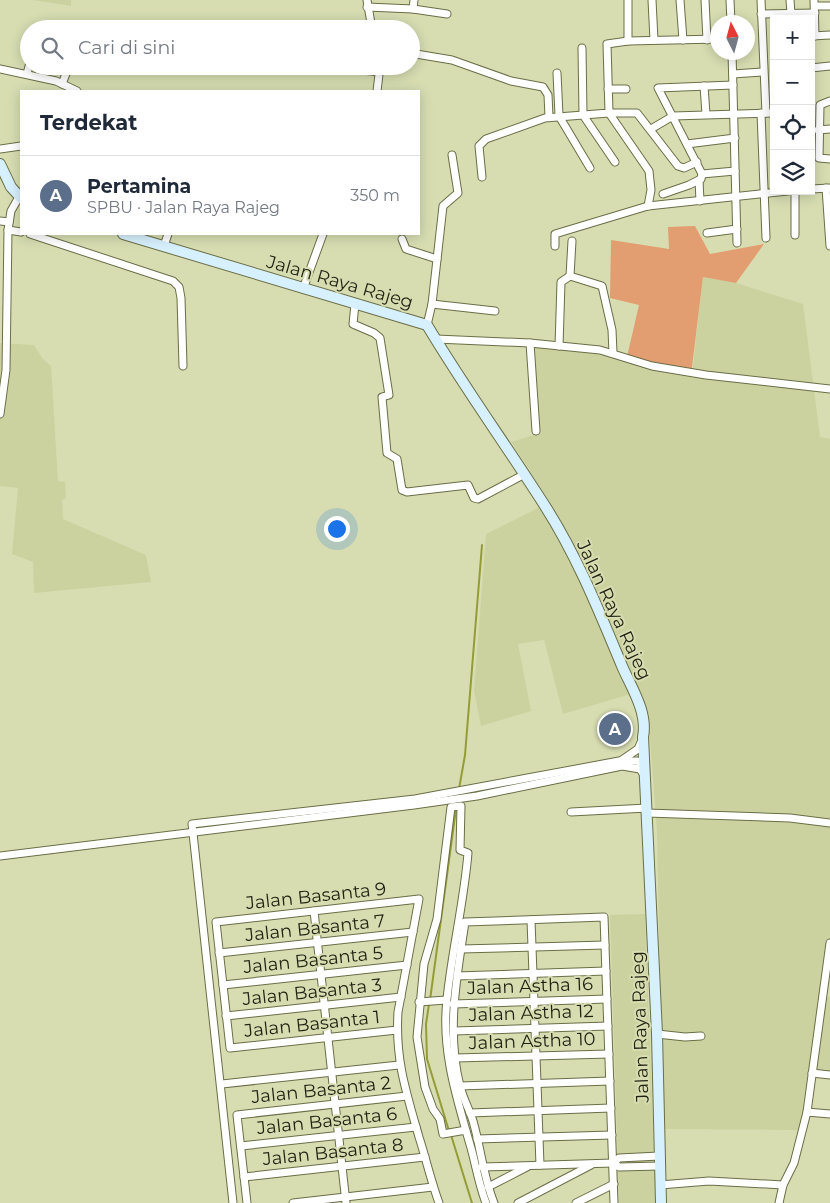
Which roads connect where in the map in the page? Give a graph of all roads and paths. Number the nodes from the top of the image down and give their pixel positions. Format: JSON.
{"nodes":[{"id":1,"x":414,"y":0,"type":"edge"},
{"id":2,"x":628,"y":0,"type":"edge"},
{"id":3,"x":652,"y":0,"type":"edge"},
{"id":4,"x":680,"y":0,"type":"edge"},
{"id":5,"x":705,"y":0,"type":"edge"},
{"id":6,"x":730,"y":0,"type":"edge"},
{"id":7,"x":761,"y":0,"type":"edge"},
{"id":8,"x":790,"y":0,"type":"edge"},
{"id":9,"x":367,"y":3,"type":"edge"},
{"id":10,"x":815,"y":6,"type":"edge"},
{"id":11,"x":830,"y":6,"type":"edge"},
{"id":12,"x":413,"y":9,"type":"junction"},
{"id":13,"x":790,"y":13,"type":"junction"},
{"id":14,"x":447,"y":14,"type":"dead end"},
{"id":15,"x":761,"y":14,"type":"junction"},
{"id":16,"x":731,"y":15,"type":"edge"},
{"id":17,"x":370,"y":20,"type":"edge"},
{"id":18,"x":830,"y":35,"type":"edge"},
{"id":19,"x":815,"y":36,"type":"edge"},
{"id":20,"x":654,"y":40,"type":"junction"},
{"id":21,"x":683,"y":40,"type":"junction"},
{"id":22,"x":707,"y":40,"type":"junction"},
{"id":23,"x":710,"y":40,"type":"edge"},
{"id":24,"x":628,"y":41,"type":"junction"},
{"id":25,"x":582,"y":48,"type":"dead end"},
{"id":26,"x":420,"y":55,"type":"edge"},
{"id":27,"x":732,"y":60,"type":"edge"},
{"id":28,"x":830,"y":66,"type":"edge"},
{"id":29,"x":815,"y":68,"type":"edge"},
{"id":30,"x":0,"y":69,"type":"edge"},
{"id":31,"x":20,"y":70,"type":"edge"},
{"id":32,"x":762,"y":72,"type":"junction"},
{"id":33,"x":557,"y":73,"type":"dead end"},
{"id":34,"x":733,"y":74,"type":"junction"},
{"id":35,"x":40,"y":75,"type":"edge"},
{"id":36,"x":66,"y":75,"type":"edge"},
{"id":37,"x":379,"y":75,"type":"edge"},
{"id":38,"x":62,"y":84,"type":"junction"},
{"id":39,"x":733,"y":85,"type":"junction"},
{"id":40,"x":704,"y":86,"type":"junction"},
{"id":41,"x":626,"y":88,"type":"dead end"},
{"id":42,"x":608,"y":89,"type":"junction"},
{"id":43,"x":75,"y":90,"type":"edge"},
{"id":44,"x":377,"y":90,"type":"edge"},
{"id":45,"x":830,"y":101,"type":"edge"},
{"id":46,"x":609,"y":113,"type":"junction"},
{"id":47,"x":734,"y":113,"type":"junction"},
{"id":48,"x":767,"y":113,"type":"edge"},
{"id":49,"x":706,"y":114,"type":"junction"},
{"id":50,"x":583,"y":115,"type":"junction"},
{"id":51,"x":559,"y":116,"type":"junction"},
{"id":52,"x":674,"y":116,"type":"junction"},
{"id":53,"x":549,"y":117,"type":"junction"},
{"id":54,"x":651,"y":129,"type":"junction"},
{"id":55,"x":830,"y":129,"type":"edge"},
{"id":56,"x":818,"y":130,"type":"junction"},
{"id":57,"x":734,"y":138,"type":"junction"},
{"id":58,"x":687,"y":144,"type":"junction"},
{"id":59,"x":20,"y":146,"type":"edge"},
{"id":60,"x":0,"y":149,"type":"edge"},
{"id":61,"x":452,"y":155,"type":"dead end"},
{"id":62,"x":830,"y":159,"type":"edge"},
{"id":63,"x":615,"y":162,"type":"dead end"},
{"id":64,"x":697,"y":162,"type":"junction"},
{"id":65,"x":0,"y":164,"type":"edge"},
{"id":66,"x":590,"y":168,"type":"dead end"},
{"id":67,"x":736,"y":171,"type":"junction"},
{"id":68,"x":482,"y":177,"type":"dead end"},
{"id":69,"x":700,"y":177,"type":"junction"},
{"id":70,"x":828,"y":188,"type":"edge"},
{"id":71,"x":815,"y":189,"type":"edge"},
{"id":72,"x":770,"y":193,"type":"edge"},
{"id":73,"x":663,"y":194,"type":"dead end"},
{"id":74,"x":766,"y":194,"type":"junction"},
{"id":75,"x":795,"y":195,"type":"edge"},
{"id":76,"x":20,"y":197,"type":"edge"},
{"id":77,"x":736,"y":197,"type":"junction"},
{"id":78,"x":700,"y":201,"type":"junction"},
{"id":79,"x":648,"y":206,"type":"junction"},
{"id":80,"x":0,"y":221,"type":"edge"},
{"id":81,"x":9,"y":222,"type":"junction"},
{"id":82,"x":737,"y":229,"type":"junction"},
{"id":83,"x":8,"y":230,"type":"junction"},
{"id":84,"x":20,"y":232,"type":"edge"},
{"id":85,"x":707,"y":232,"type":"dead end"},
{"id":86,"x":33,"y":235,"type":"edge"},
{"id":87,"x":126,"y":235,"type":"edge"},
{"id":88,"x":168,"y":235,"type":"edge"},
{"id":89,"x":323,"y":235,"type":"edge"},
{"id":90,"x":795,"y":235,"type":"dead end"},
{"id":91,"x":766,"y":238,"type":"dead end"},
{"id":92,"x":402,"y":240,"type":"dead end"},
{"id":93,"x":572,"y":241,"type":"dead end"},
{"id":94,"x":737,"y":242,"type":"dead end"},
{"id":95,"x":164,"y":246,"type":"junction"},
{"id":96,"x":555,"y":246,"type":"dead end"},
{"id":97,"x":830,"y":246,"type":"edge"},
{"id":98,"x":437,"y":259,"type":"junction"},
{"id":99,"x":570,"y":276,"type":"junction"},
{"id":100,"x":303,"y":289,"type":"junction"},
{"id":101,"x":355,"y":304,"type":"junction"},
{"id":102,"x":432,"y":304,"type":"junction"},
{"id":103,"x":494,"y":310,"type":"dead end"},
{"id":104,"x":427,"y":325,"type":"junction"},
{"id":105,"x":436,"y":339,"type":"junction"},
{"id":106,"x":530,"y":344,"type":"junction"},
{"id":107,"x":559,"y":346,"type":"junction"},
{"id":108,"x":613,"y":354,"type":"junction"},
{"id":109,"x":183,"y":366,"type":"dead end"},
{"id":110,"x":830,"y":389,"type":"edge"},
{"id":111,"x":0,"y":414,"type":"edge"},
{"id":112,"x":536,"y":431,"type":"dead end"},
{"id":113,"x":523,"y":475,"type":"junction"},
{"id":114,"x":643,"y":737,"type":"junction"},
{"id":115,"x":619,"y":761,"type":"junction"},
{"id":116,"x":645,"y":765,"type":"junction"},
{"id":117,"x":646,"y":777,"type":"junction"},
{"id":118,"x":647,"y":811,"type":"junction"},
{"id":119,"x":571,"y":812,"type":"dead end"},
{"id":120,"x":830,"y":823,"type":"edge"},
{"id":121,"x":193,"y":833,"type":"junction"},
{"id":122,"x":0,"y":856,"type":"edge"},
{"id":123,"x":314,"y":911,"type":"junction"},
{"id":124,"x":531,"y":920,"type":"junction"},
{"id":125,"x":413,"y":932,"type":"junction"},
{"id":126,"x":317,"y":942,"type":"junction"},
{"id":127,"x":830,"y":943,"type":"edge"},
{"id":128,"x":605,"y":945,"type":"junction"},
{"id":129,"x":532,"y":947,"type":"junction"},
{"id":130,"x":461,"y":949,"type":"junction"},
{"id":131,"x":219,"y":953,"type":"junction"},
{"id":132,"x":407,"y":965,"type":"junction"},
{"id":133,"x":606,"y":971,"type":"junction"},
{"id":134,"x":321,"y":974,"type":"junction"},
{"id":135,"x":533,"y":974,"type":"junction"},
{"id":136,"x":457,"y":976,"type":"junction"},
{"id":137,"x":223,"y":985,"type":"junction"},
{"id":138,"x":401,"y":997,"type":"junction"},
{"id":139,"x":607,"y":999,"type":"junction"},
{"id":140,"x":534,"y":1001,"type":"junction"},
{"id":141,"x":422,"y":1002,"type":"junction"},
{"id":142,"x":450,"y":1002,"type":"junction"},
{"id":143,"x":324,"y":1006,"type":"junction"},
{"id":144,"x":226,"y":1016,"type":"junction"},
{"id":145,"x":608,"y":1026,"type":"junction"},
{"id":146,"x":535,"y":1028,"type":"junction"},
{"id":147,"x":397,"y":1030,"type":"junction"},
{"id":148,"x":454,"y":1031,"type":"junction"},
{"id":149,"x":657,"y":1034,"type":"junction"},
{"id":150,"x":701,"y":1036,"type":"dead end"},
{"id":151,"x":328,"y":1038,"type":"junction"},
{"id":152,"x":609,"y":1054,"type":"junction"},
{"id":153,"x":536,"y":1056,"type":"junction"},
{"id":154,"x":456,"y":1058,"type":"junction"},
{"id":155,"x":399,"y":1065,"type":"junction"},
{"id":156,"x":332,"y":1072,"type":"junction"},
{"id":157,"x":812,"y":1073,"type":"junction"},
{"id":158,"x":830,"y":1075,"type":"edge"},
{"id":159,"x":610,"y":1081,"type":"junction"},
{"id":160,"x":222,"y":1084,"type":"junction"},
{"id":161,"x":537,"y":1084,"type":"junction"},
{"id":162,"x":460,"y":1086,"type":"junction"},
{"id":163,"x":407,"y":1096,"type":"junction"},
{"id":164,"x":335,"y":1104,"type":"junction"},
{"id":165,"x":611,"y":1108,"type":"junction"},
{"id":166,"x":538,"y":1111,"type":"junction"},
{"id":167,"x":807,"y":1112,"type":"junction"},
{"id":168,"x":470,"y":1113,"type":"junction"},
{"id":169,"x":830,"y":1114,"type":"edge"},
{"id":170,"x":416,"y":1126,"type":"junction"},
{"id":171,"x":466,"y":1130,"type":"junction"},
{"id":172,"x":339,"y":1135,"type":"junction"},
{"id":173,"x":612,"y":1135,"type":"junction"},
{"id":174,"x":539,"y":1137,"type":"junction"},
{"id":175,"x":477,"y":1139,"type":"junction"},
{"id":176,"x":241,"y":1146,"type":"junction"},
{"id":177,"x":425,"y":1157,"type":"junction"},
{"id":178,"x":659,"y":1161,"type":"junction"},
{"id":179,"x":594,"y":1163,"type":"junction"},
{"id":180,"x":613,"y":1163,"type":"junction"},
{"id":181,"x":530,"y":1165,"type":"junction"},
{"id":182,"x":540,"y":1165,"type":"junction"},
{"id":183,"x":342,"y":1166,"type":"junction"},
{"id":184,"x":482,"y":1167,"type":"junction"},
{"id":185,"x":244,"y":1178,"type":"junction"},
{"id":186,"x":614,"y":1184,"type":"junction"},
{"id":187,"x":660,"y":1185,"type":"junction"},
{"id":188,"x":783,"y":1185,"type":"junction"},
{"id":189,"x":433,"y":1187,"type":"junction"},
{"id":190,"x":488,"y":1187,"type":"junction"},
{"id":191,"x":346,"y":1200,"type":"edge"},
{"id":192,"x":233,"y":1203,"type":"edge"},
{"id":193,"x":247,"y":1203,"type":"edge"},
{"id":194,"x":293,"y":1203,"type":"edge"},
{"id":195,"x":440,"y":1203,"type":"edge"},
{"id":196,"x":486,"y":1203,"type":"edge"},
{"id":197,"x":494,"y":1203,"type":"edge"},
{"id":198,"x":518,"y":1203,"type":"edge"},
{"id":199,"x":576,"y":1203,"type":"edge"},
{"id":200,"x":614,"y":1203,"type":"edge"},
{"id":201,"x":661,"y":1203,"type":"edge"},
{"id":202,"x":780,"y":1203,"type":"edge"}],
"edges":[{"from":1,"to":12,"type":"street"},
{"from":2,"to":24,"type":"street"},
{"from":3,"to":20,"type":"street"},
{"from":4,"to":21,"type":"street"},
{"from":5,"to":22,"type":"street"},
{"from":6,"to":16,"type":"street"},
{"from":7,"to":15,"type":"street"},
{"from":8,"to":13,"type":"street"},
{"from":9,"to":12,"type":"street"},
{"from":9,"to":17,"type":"street"},
{"from":10,"to":11,"type":"street"},
{"from":10,"to":13,"type":"street"},
{"from":12,"to":14,"type":"street"},
{"from":13,"to":15,"type":"street"},
{"from":15,"to":32,"type":"street"},
{"from":18,"to":19,"type":"street"},
{"from":20,"to":21,"type":"street"},
{"from":20,"to":24,"type":"street"},
{"from":21,"to":22,"type":"street"},
{"from":22,"to":23,"type":"street"},
{"from":24,"to":42,"type":"street"},
{"from":25,"to":50,"type":"street"},
{"from":26,"to":53,"type":"street"},
{"from":27,"to":34,"type":"street"},
{"from":28,"to":29,"type":"street"},
{"from":30,"to":31,"type":"street"},
{"from":32,"to":34,"type":"street"},
{"from":32,"to":48,"type":"street"},
{"from":33,"to":51,"type":"street"},
{"from":34,"to":39,"type":"street"},
{"from":35,"to":38,"type":"street"},
{"from":36,"to":38,"type":"street"},
{"from":37,"to":44,"type":"street"},
{"from":38,"to":43,"type":"street"},
{"from":39,"to":40,"type":"street"},
{"from":39,"to":47,"type":"street"},
{"from":40,"to":49,"type":"street"},
{"from":40,"to":52,"type":"street"},
{"from":41,"to":42,"type":"street"},
{"from":42,"to":46,"type":"street"},
{"from":45,"to":56,"type":"street"},
{"from":46,"to":50,"type":"street"},
{"from":46,"to":54,"type":"street"},
{"from":46,"to":79,"type":"street"},
{"from":47,"to":48,"type":"street"},
{"from":47,"to":49,"type":"street"},
{"from":47,"to":57,"type":"street"},
{"from":48,"to":74,"type":"street"},
{"from":49,"to":52,"type":"street"},
{"from":50,"to":51,"type":"street"},
{"from":50,"to":63,"type":"street"},
{"from":51,"to":53,"type":"street"},
{"from":51,"to":66,"type":"street"},
{"from":52,"to":54,"type":"street"},
{"from":52,"to":58,"type":"street"},
{"from":53,"to":68,"type":"street"},
{"from":54,"to":64,"type":"street"},
{"from":55,"to":56,"type":"street"},
{"from":56,"to":62,"type":"street"},
{"from":57,"to":58,"type":"street"},
{"from":57,"to":67,"type":"street"},
{"from":58,"to":64,"type":"street"},
{"from":59,"to":60,"type":"street"},
{"from":61,"to":98,"type":"street"},
{"from":64,"to":69,"type":"street"},
{"from":65,"to":76,"type":"main road"},
{"from":67,"to":69,"type":"street"},
{"from":67,"to":77,"type":"street"},
{"from":69,"to":73,"type":"street"},
{"from":69,"to":78,"type":"street"},
{"from":70,"to":71,"type":"street"},
{"from":70,"to":97,"type":"street"},
{"from":72,"to":74,"type":"street"},
{"from":74,"to":77,"type":"street"},
{"from":74,"to":91,"type":"street"},
{"from":75,"to":90,"type":"street"},
{"from":76,"to":81,"type":"street"},
{"from":77,"to":78,"type":"street"},
{"from":77,"to":82,"type":"street"},
{"from":78,"to":79,"type":"street"},
{"from":79,"to":96,"type":"street"},
{"from":80,"to":81,"type":"street"},
{"from":81,"to":83,"type":"street"},
{"from":82,"to":85,"type":"street"},
{"from":82,"to":94,"type":"street"},
{"from":83,"to":84,"type":"street"},
{"from":83,"to":111,"type":"street"},
{"from":86,"to":109,"type":"street"},
{"from":87,"to":95,"type":"main road","name":"Jalan Raya Rajeg"},
{"from":88,"to":95,"type":"street"},
{"from":89,"to":100,"type":"street"},
{"from":92,"to":98,"type":"street"},
{"from":93,"to":99,"type":"street"},
{"from":95,"to":100,"type":"main road","name":"Jalan Raya Rajeg"},
{"from":98,"to":102,"type":"street"},
{"from":99,"to":107,"type":"street"},
{"from":99,"to":108,"type":"street"},
{"from":100,"to":101,"type":"main road","name":"Jalan Raya Rajeg"},
{"from":101,"to":104,"type":"main road","name":"Jalan Raya Rajeg"},
{"from":101,"to":113,"type":"street"},
{"from":102,"to":103,"type":"street"},
{"from":102,"to":104,"type":"street"},
{"from":104,"to":105,"type":"main road","name":"Jalan Raya Rajeg"},
{"from":105,"to":106,"type":"street"},
{"from":105,"to":113,"type":"main road","name":"Jalan Raya Rajeg"},
{"from":106,"to":107,"type":"street"},
{"from":106,"to":112,"type":"street"},
{"from":107,"to":108,"type":"street"},
{"from":108,"to":110,"type":"street"},
{"from":113,"to":114,"type":"main road","name":"Jalan Raya Rajeg"},
{"from":114,"to":115,"type":"street"},
{"from":114,"to":116,"type":"main road","name":"Jalan Raya Rajeg"},
{"from":115,"to":116,"type":"street"},
{"from":115,"to":121,"type":"street"},
{"from":116,"to":117,"type":"main road","name":"Jalan Raya Rajeg"},
{"from":117,"to":118,"type":"main road","name":"Jalan Raya Rajeg"},
{"from":117,"to":121,"type":"street"},
{"from":118,"to":119,"type":"street"},
{"from":118,"to":120,"type":"street"},
{"from":118,"to":149,"type":"main road","name":"Jalan Raya Rajeg"},
{"from":121,"to":122,"type":"street"},
{"from":121,"to":160,"type":"street"},
{"from":123,"to":125,"type":"street","name":"Jalan Basanta 9"},
{"from":123,"to":126,"type":"street"},
{"from":123,"to":131,"type":"street","name":"Jalan Basanta 9"},
{"from":124,"to":128,"type":"street"},
{"from":124,"to":129,"type":"street"},
{"from":124,"to":130,"type":"street"},
{"from":125,"to":126,"type":"street","name":"Jalan Basanta 7"},
{"from":125,"to":132,"type":"street"},
{"from":126,"to":131,"type":"street","name":"Jalan Basanta 7"},
{"from":126,"to":134,"type":"street"},
{"from":127,"to":157,"type":"street"},
{"from":128,"to":129,"type":"street"},
{"from":128,"to":133,"type":"street"},
{"from":129,"to":130,"type":"street"},
{"from":129,"to":135,"type":"street"},
{"from":130,"to":136,"type":"street"},
{"from":131,"to":137,"type":"street"},
{"from":132,"to":134,"type":"street","name":"Jalan Basanta 5"},
{"from":132,"to":138,"type":"street"},
{"from":133,"to":135,"type":"street"},
{"from":133,"to":139,"type":"street"},
{"from":134,"to":137,"type":"street","name":"Jalan Basanta 5"},
{"from":134,"to":143,"type":"street"},
{"from":135,"to":136,"type":"street"},
{"from":135,"to":140,"type":"street"},
{"from":136,"to":142,"type":"street"},
{"from":137,"to":144,"type":"street"},
{"from":138,"to":143,"type":"street","name":"Jalan Basanta 3"},
{"from":138,"to":147,"type":"street"},
{"from":139,"to":140,"type":"street","name":"Jalan Astha 16"},
{"from":139,"to":145,"type":"street"},
{"from":140,"to":142,"type":"street","name":"Jalan Astha 16"},
{"from":140,"to":146,"type":"street"},
{"from":141,"to":142,"type":"street","name":"Jalan Astha 16"},
{"from":141,"to":142,"type":"street"},
{"from":141,"to":171,"type":"street"},
{"from":142,"to":148,"type":"street"},
{"from":142,"to":171,"type":"street"},
{"from":143,"to":144,"type":"street","name":"Jalan Basanta 3"},
{"from":143,"to":151,"type":"street"},
{"from":144,"to":151,"type":"street","name":"Jalan Basanta 1"},
{"from":145,"to":146,"type":"street","name":"Jalan Astha 12"},
{"from":145,"to":152,"type":"street"},
{"from":146,"to":148,"type":"street","name":"Jalan Astha 12"},
{"from":146,"to":153,"type":"street"},
{"from":147,"to":151,"type":"street","name":"Jalan Basanta 1"},
{"from":147,"to":155,"type":"street"},
{"from":148,"to":154,"type":"street"},
{"from":149,"to":150,"type":"street"},
{"from":149,"to":178,"type":"main road","name":"Jalan Raya Rajeg"},
{"from":151,"to":156,"type":"street"},
{"from":152,"to":153,"type":"street","name":"Jalan Astha 10"},
{"from":152,"to":159,"type":"street"},
{"from":153,"to":154,"type":"street","name":"Jalan Astha 10"},
{"from":153,"to":161,"type":"street"},
{"from":154,"to":162,"type":"street"},
{"from":155,"to":156,"type":"street"},
{"from":155,"to":163,"type":"street"},
{"from":156,"to":160,"type":"street"},
{"from":156,"to":164,"type":"street"},
{"from":157,"to":158,"type":"street"},
{"from":157,"to":167,"type":"street"},
{"from":159,"to":161,"type":"street"},
{"from":159,"to":165,"type":"street"},
{"from":160,"to":192,"type":"street"},
{"from":161,"to":162,"type":"street"},
{"from":161,"to":166,"type":"street"},
{"from":162,"to":168,"type":"street"},
{"from":163,"to":164,"type":"street","name":"Jalan Basanta 2"},
{"from":163,"to":170,"type":"street"},
{"from":164,"to":172,"type":"street"},
{"from":164,"to":176,"type":"street","name":"Jalan Basanta 2"},
{"from":165,"to":166,"type":"street"},
{"from":165,"to":173,"type":"street"},
{"from":166,"to":168,"type":"street"},
{"from":166,"to":174,"type":"street"},
{"from":167,"to":169,"type":"street"},
{"from":167,"to":188,"type":"street"},
{"from":168,"to":175,"type":"street"},
{"from":170,"to":172,"type":"street","name":"Jalan Basanta 6"},
{"from":170,"to":177,"type":"street"},
{"from":171,"to":196,"type":"street"},
{"from":172,"to":176,"type":"street","name":"Jalan Basanta 6"},
{"from":172,"to":183,"type":"street"},
{"from":173,"to":174,"type":"street"},
{"from":173,"to":180,"type":"street"},
{"from":174,"to":175,"type":"street"},
{"from":174,"to":182,"type":"street"},
{"from":175,"to":184,"type":"street"},
{"from":176,"to":185,"type":"street"},
{"from":177,"to":183,"type":"street","name":"Jalan Basanta 8"},
{"from":177,"to":189,"type":"street"},
{"from":178,"to":180,"type":"street"},
{"from":178,"to":187,"type":"main road","name":"Jalan Raya Rajeg"},
{"from":179,"to":180,"type":"street"},
{"from":179,"to":182,"type":"street"},
{"from":179,"to":198,"type":"street"},
{"from":180,"to":186,"type":"street"},
{"from":181,"to":182,"type":"street"},
{"from":181,"to":184,"type":"street"},
{"from":181,"to":190,"type":"street"},
{"from":183,"to":185,"type":"street","name":"Jalan Basanta 8"},
{"from":183,"to":191,"type":"street"},
{"from":184,"to":190,"type":"street"},
{"from":185,"to":193,"type":"street"},
{"from":186,"to":199,"type":"street"},
{"from":186,"to":200,"type":"street"},
{"from":187,"to":188,"type":"street"},
{"from":187,"to":201,"type":"main road","name":"Jalan Raya Rajeg"},
{"from":188,"to":202,"type":"street"},
{"from":189,"to":191,"type":"street"},
{"from":189,"to":195,"type":"street"},
{"from":190,"to":197,"type":"street"},
{"from":191,"to":194,"type":"street"}]}
